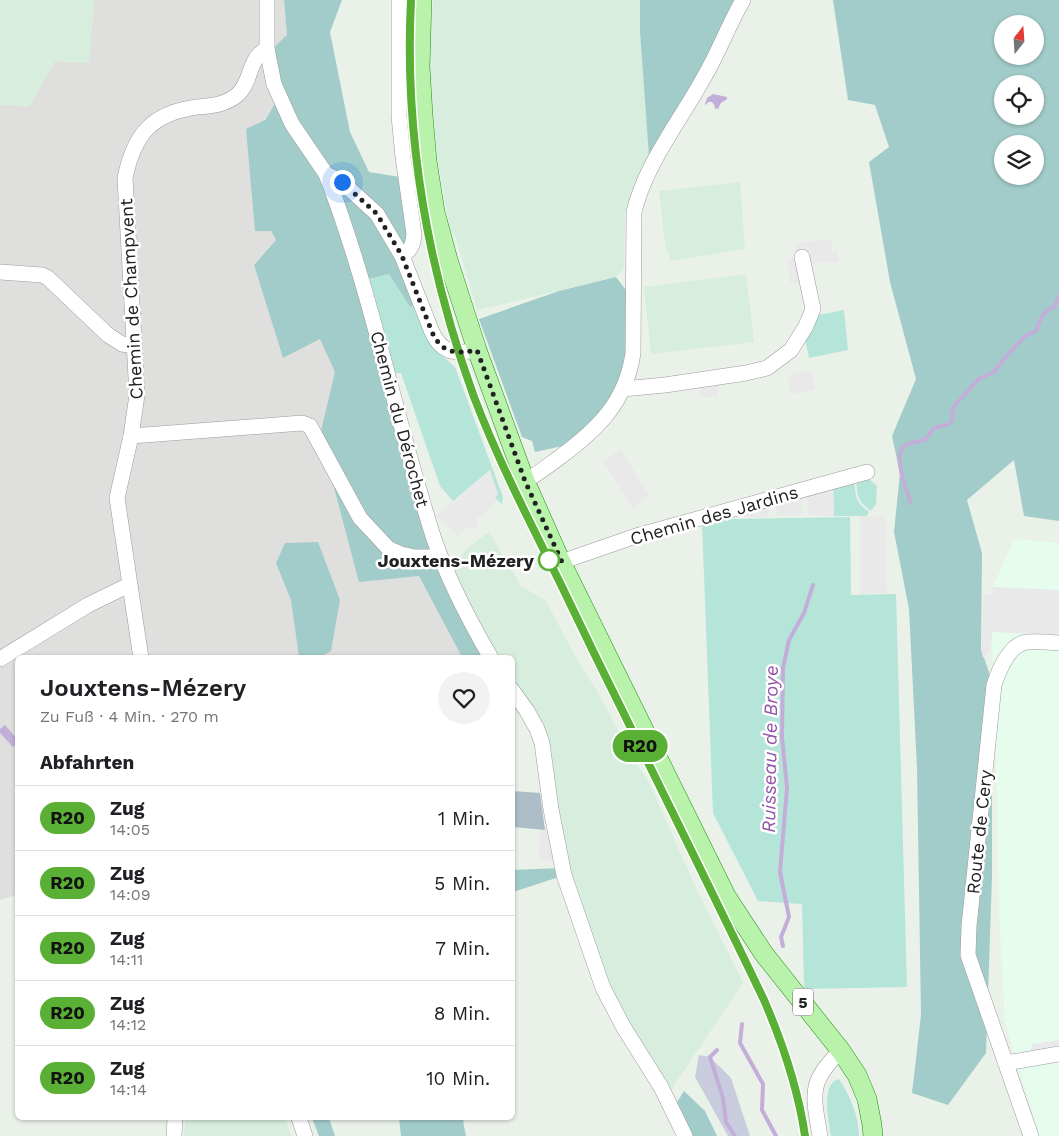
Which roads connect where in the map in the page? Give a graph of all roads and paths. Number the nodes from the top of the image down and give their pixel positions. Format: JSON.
{"nodes":[{"id":1,"x":267,"y":0,"type":"edge"},
{"id":2,"x":399,"y":0,"type":"edge"},
{"id":3,"x":422,"y":0,"type":"edge"},
{"id":4,"x":743,"y":0,"type":"edge"},
{"id":5,"x":267,"y":49,"type":"junction"},
{"id":6,"x":326,"y":174,"type":"junction"},
{"id":7,"x":370,"y":208,"type":"junction"},
{"id":8,"x":341,"y":214,"type":"junction"},
{"id":9,"x":402,"y":256,"type":"junction"},
{"id":10,"x":802,"y":257,"type":"dead end"},
{"id":11,"x":0,"y":272,"type":"edge"},
{"id":12,"x":135,"y":346,"type":"junction"},
{"id":13,"x":477,"y":350,"type":"junction"},
{"id":14,"x":623,"y":389,"type":"junction"},
{"id":15,"x":131,"y":436,"type":"junction"},
{"id":16,"x":867,"y":472,"type":"dead end"},
{"id":17,"x":525,"y":481,"type":"junction"},
{"id":18,"x":440,"y":557,"type":"junction"},
{"id":19,"x":562,"y":562,"type":"junction"},
{"id":20,"x":129,"y":585,"type":"junction"},
{"id":21,"x":1059,"y":643,"type":"edge"},
{"id":22,"x":141,"y":655,"type":"edge"},
{"id":23,"x":489,"y":655,"type":"edge"},
{"id":24,"x":0,"y":658,"type":"edge"},
{"id":25,"x":515,"y":694,"type":"edge"},
{"id":26,"x":841,"y":1051,"type":"junction"},
{"id":27,"x":1059,"y":1054,"type":"edge"},
{"id":28,"x":1006,"y":1062,"type":"junction"},
{"id":29,"x":175,"y":1120,"type":"edge"},
{"id":30,"x":300,"y":1120,"type":"edge"},
{"id":31,"x":174,"y":1136,"type":"edge"},
{"id":32,"x":306,"y":1136,"type":"edge"},
{"id":33,"x":685,"y":1136,"type":"edge"},
{"id":34,"x":820,"y":1136,"type":"edge"},
{"id":35,"x":873,"y":1136,"type":"edge"},
{"id":36,"x":1032,"y":1136,"type":"edge"}],
"edges":[{"from":1,"to":5,"type":"street"},
{"from":2,"to":9,"type":"street"},
{"from":3,"to":13,"type":"main road","number":"5"},
{"from":4,"to":14,"type":"street"},
{"from":5,"to":6,"type":"street"},
{"from":5,"to":12,"type":"street","name":"Chemin de Champvent"},
{"from":6,"to":7,"type":"street"},
{"from":6,"to":8,"type":"street","name":"Chemin du Dérochet"},
{"from":7,"to":8,"type":"street"},
{"from":7,"to":9,"type":"street"},
{"from":8,"to":18,"type":"street","name":"Chemin du Dérochet"},
{"from":9,"to":13,"type":"street"},
{"from":10,"to":14,"type":"street"},
{"from":11,"to":12,"type":"street"},
{"from":12,"to":15,"type":"street","name":"Chemin de Champvent"},
{"from":13,"to":17,"type":"main road","number":"5"},
{"from":14,"to":17,"type":"street"},
{"from":15,"to":18,"type":"street"},
{"from":15,"to":20,"type":"street","name":"Chemin de Champvent"},
{"from":16,"to":19,"type":"street","name":"Chemin des Jardins"},
{"from":17,"to":19,"type":"main road","number":"5"},
{"from":18,"to":23,"type":"street","name":"Chemin du Dérochet"},
{"from":19,"to":26,"type":"main road","number":"5"},
{"from":20,"to":22,"type":"street","name":"Chemin de Champvent"},
{"from":20,"to":24,"type":"street"},
{"from":21,"to":28,"type":"street","name":"Route de Cery"},
{"from":25,"to":33,"type":"street"},
{"from":26,"to":34,"type":"street"},
{"from":26,"to":35,"type":"main road","number":"5"},
{"from":27,"to":28,"type":"street"},
{"from":28,"to":36,"type":"street","name":"Route de Cery"},
{"from":29,"to":31,"type":"street"},
{"from":30,"to":32,"type":"street"}]}
